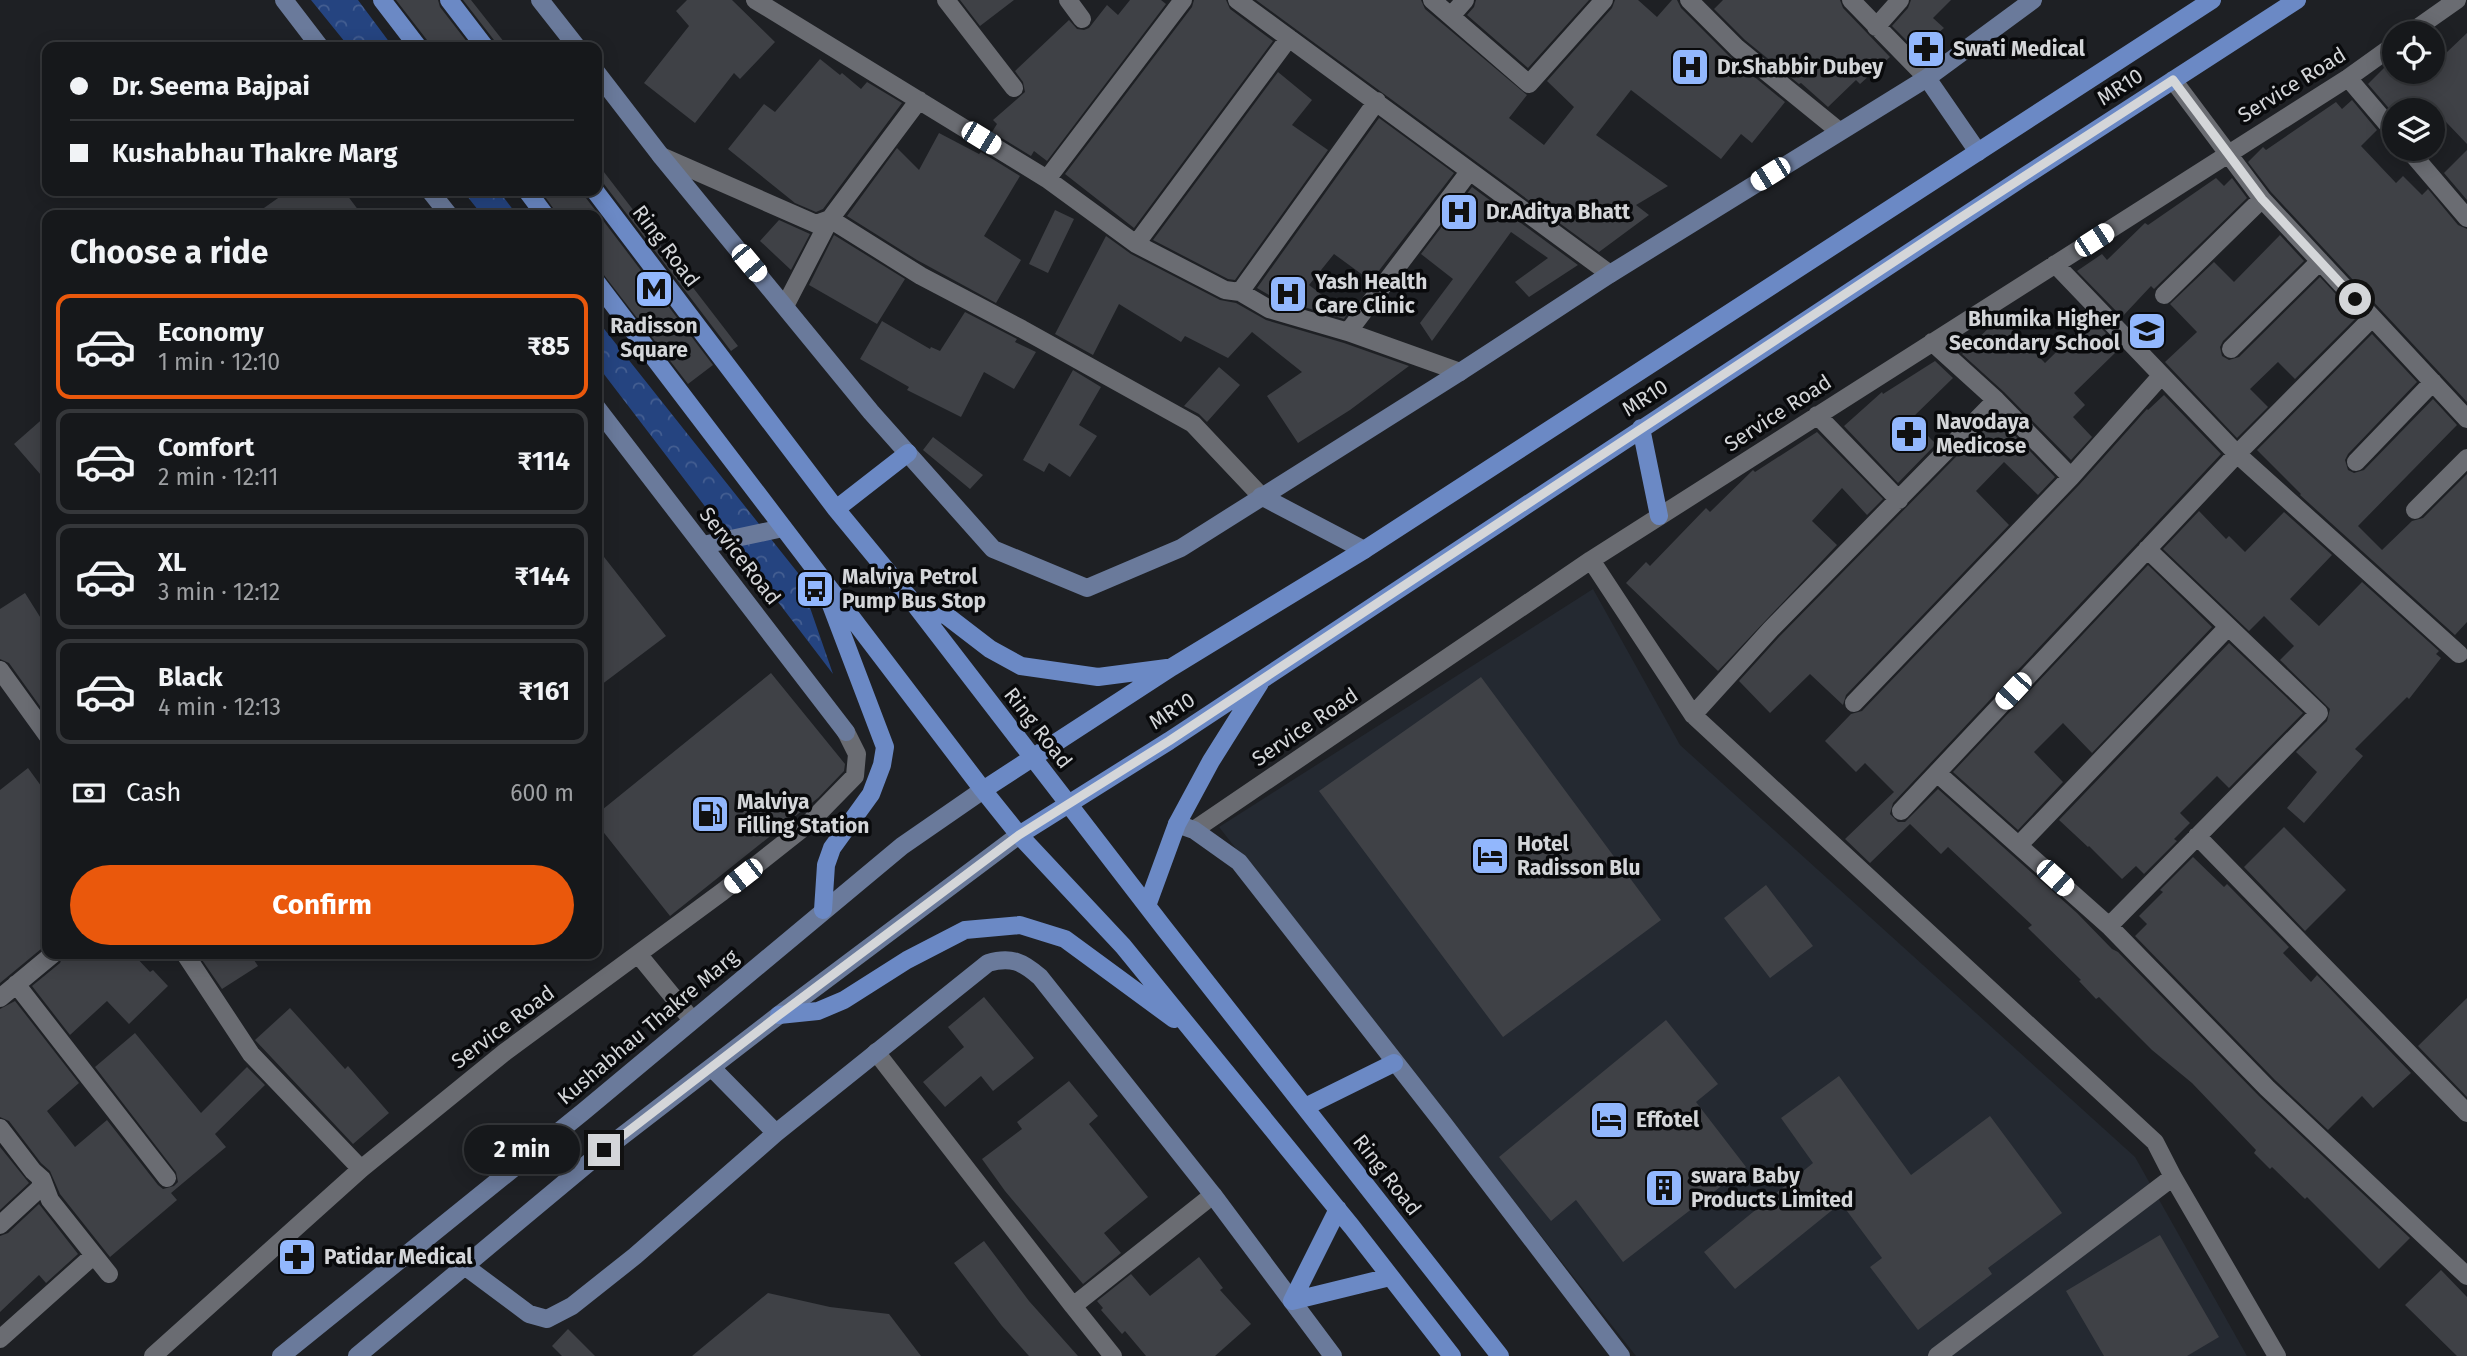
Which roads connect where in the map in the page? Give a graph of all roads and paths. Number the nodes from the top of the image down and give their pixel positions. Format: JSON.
{"nodes":[{"id":1,"x":284,"y":0,"type":"edge"},
{"id":2,"x":382,"y":0,"type":"edge"},
{"id":3,"x":449,"y":0,"type":"edge"},
{"id":4,"x":540,"y":0,"type":"edge"},
{"id":5,"x":755,"y":0,"type":"edge"},
{"id":6,"x":946,"y":0,"type":"edge"},
{"id":7,"x":1068,"y":0,"type":"edge"},
{"id":8,"x":1182,"y":0,"type":"edge"},
{"id":9,"x":1237,"y":0,"type":"edge"},
{"id":10,"x":1432,"y":0,"type":"edge"},
{"id":11,"x":1465,"y":0,"type":"edge"},
{"id":12,"x":1605,"y":0,"type":"edge"},
{"id":13,"x":1689,"y":0,"type":"edge"},
{"id":14,"x":1851,"y":0,"type":"edge"},
{"id":15,"x":1900,"y":0,"type":"edge"},
{"id":16,"x":2034,"y":0,"type":"edge"},
{"id":17,"x":2212,"y":0,"type":"edge"},
{"id":18,"x":2297,"y":0,"type":"edge"},
{"id":19,"x":2457,"y":0,"type":"edge"},
{"id":20,"x":1451,"y":16,"type":"junction"},
{"id":21,"x":1082,"y":19,"type":"dead end"},
{"id":22,"x":2427,"y":21,"type":"edge"},
{"id":23,"x":1876,"y":27,"type":"junction"},
{"id":24,"x":1289,"y":38,"type":"junction"},
{"id":25,"x":316,"y":42,"type":"edge"},
{"id":26,"x":414,"y":42,"type":"edge"},
{"id":27,"x":481,"y":42,"type":"edge"},
{"id":28,"x":573,"y":42,"type":"edge"},
{"id":29,"x":2382,"y":53,"type":"edge"},
{"id":30,"x":1927,"y":78,"type":"junction"},
{"id":31,"x":2347,"y":78,"type":"junction"},
{"id":32,"x":602,"y":79,"type":"edge"},
{"id":33,"x":2173,"y":80,"type":"junction"},
{"id":34,"x":1014,"y":88,"type":"dead end"},
{"id":35,"x":919,"y":100,"type":"junction"},
{"id":36,"x":1377,"y":101,"type":"junction"},
{"id":37,"x":2382,"y":118,"type":"edge"},
{"id":38,"x":1839,"y":131,"type":"junction"},
{"id":39,"x":1979,"y":152,"type":"junction"},
{"id":40,"x":2227,"y":152,"type":"junction"},
{"id":41,"x":661,"y":156,"type":"junction"},
{"id":42,"x":2418,"y":161,"type":"edge"},
{"id":43,"x":1469,"y":172,"type":"junction"},
{"id":44,"x":1047,"y":179,"type":"junction"},
{"id":45,"x":434,"y":196,"type":"edge"},
{"id":46,"x":599,"y":196,"type":"edge"},
{"id":47,"x":2262,"y":199,"type":"junction"},
{"id":48,"x":445,"y":210,"type":"edge"},
{"id":49,"x":2467,"y":218,"type":"edge"},
{"id":50,"x":831,"y":219,"type":"junction"},
{"id":51,"x":1136,"y":244,"type":"junction"},
{"id":52,"x":2320,"y":261,"type":"junction"},
{"id":53,"x":2055,"y":264,"type":"junction"},
{"id":54,"x":1610,"y":274,"type":"junction"},
{"id":55,"x":602,"y":290,"type":"edge"},
{"id":56,"x":1240,"y":292,"type":"junction"},
{"id":57,"x":2164,"y":295,"type":"dead end"},
{"id":58,"x":785,"y":306,"type":"junction"},
{"id":59,"x":2372,"y":318,"type":"junction"},
{"id":60,"x":1348,"y":332,"type":"junction"},
{"id":61,"x":1932,"y":342,"type":"junction"},
{"id":62,"x":2231,"y":349,"type":"dead end"},
{"id":63,"x":1460,"y":372,"type":"junction"},
{"id":64,"x":2161,"y":376,"type":"junction"},
{"id":65,"x":2434,"y":382,"type":"junction"},
{"id":66,"x":1996,"y":400,"type":"junction"},
{"id":67,"x":602,"y":414,"type":"edge"},
{"id":68,"x":1817,"y":415,"type":"junction"},
{"id":69,"x":2467,"y":419,"type":"edge"},
{"id":70,"x":1641,"y":428,"type":"junction"},
{"id":71,"x":908,"y":453,"type":"junction"},
{"id":72,"x":2237,"y":454,"type":"junction"},
{"id":73,"x":2467,"y":458,"type":"edge"},
{"id":74,"x":2356,"y":462,"type":"dead end"},
{"id":75,"x":2071,"y":477,"type":"junction"},
{"id":76,"x":1261,"y":496,"type":"junction"},
{"id":77,"x":1899,"y":500,"type":"junction"},
{"id":78,"x":836,"y":509,"type":"junction"},
{"id":79,"x":2415,"y":510,"type":"dead end"},
{"id":80,"x":1659,"y":516,"type":"junction"},
{"id":81,"x":783,"y":528,"type":"junction"},
{"id":82,"x":703,"y":545,"type":"junction"},
{"id":83,"x":2147,"y":549,"type":"junction"},
{"id":84,"x":1364,"y":550,"type":"junction"},
{"id":85,"x":1591,"y":560,"type":"junction"},
{"id":86,"x":819,"y":574,"type":"junction"},
{"id":87,"x":916,"y":606,"type":"junction"},
{"id":88,"x":2227,"y":628,"type":"junction"},
{"id":89,"x":2459,"y":654,"type":"dead end"},
{"id":90,"x":1172,"y":667,"type":"junction"},
{"id":91,"x":0,"y":670,"type":"edge"},
{"id":92,"x":1264,"y":677,"type":"junction"},
{"id":93,"x":1854,"y":703,"type":"dead end"},
{"id":94,"x":1693,"y":715,"type":"junction"},
{"id":95,"x":42,"y":728,"type":"edge"},
{"id":96,"x":846,"y":732,"type":"joint"},
{"id":97,"x":1032,"y":758,"type":"junction"},
{"id":98,"x":1937,"y":773,"type":"junction"},
{"id":99,"x":983,"y":790,"type":"junction"},
{"id":100,"x":1067,"y":804,"type":"junction"},
{"id":101,"x":1901,"y":811,"type":"dead end"},
{"id":102,"x":1177,"y":824,"type":"junction"},
{"id":103,"x":1194,"y":830,"type":"junction"},
{"id":104,"x":1019,"y":835,"type":"junction"},
{"id":105,"x":2197,"y":836,"type":"junction"},
{"id":106,"x":2019,"y":845,"type":"junction"},
{"id":107,"x":1147,"y":906,"type":"junction"},
{"id":108,"x":823,"y":910,"type":"junction"},
{"id":109,"x":2109,"y":926,"type":"junction"},
{"id":110,"x":638,"y":954,"type":"junction"},
{"id":111,"x":47,"y":959,"type":"edge"},
{"id":112,"x":188,"y":959,"type":"edge"},
{"id":113,"x":16,"y":984,"type":"junction"},
{"id":114,"x":0,"y":998,"type":"edge"},
{"id":115,"x":779,"y":1015,"type":"junction"},
{"id":116,"x":692,"y":1020,"type":"junction"},
{"id":117,"x":1196,"y":1036,"type":"junction"},
{"id":118,"x":876,"y":1052,"type":"junction"},
{"id":119,"x":1394,"y":1063,"type":"junction"},
{"id":120,"x":712,"y":1068,"type":"junction"},
{"id":121,"x":1305,"y":1107,"type":"junction"},
{"id":122,"x":2467,"y":1113,"type":"edge"},
{"id":123,"x":0,"y":1128,"type":"edge"},
{"id":124,"x":776,"y":1133,"type":"junction"},
{"id":125,"x":361,"y":1169,"type":"junction"},
{"id":126,"x":2173,"y":1177,"type":"junction"},
{"id":127,"x":167,"y":1178,"type":"dead end"},
{"id":128,"x":42,"y":1179,"type":"junction"},
{"id":129,"x":1213,"y":1195,"type":"junction"},
{"id":130,"x":1338,"y":1209,"type":"junction"},
{"id":131,"x":0,"y":1225,"type":"edge"},
{"id":132,"x":93,"y":1256,"type":"junction"},
{"id":133,"x":466,"y":1267,"type":"junction"},
{"id":134,"x":109,"y":1274,"type":"dead end"},
{"id":135,"x":2467,"y":1276,"type":"edge"},
{"id":136,"x":1391,"y":1277,"type":"junction"},
{"id":137,"x":1292,"y":1301,"type":"junction"},
{"id":138,"x":1073,"y":1306,"type":"junction"},
{"id":139,"x":0,"y":1339,"type":"edge"},
{"id":140,"x":152,"y":1356,"type":"edge"},
{"id":141,"x":281,"y":1356,"type":"edge"},
{"id":142,"x":357,"y":1356,"type":"edge"},
{"id":143,"x":1113,"y":1356,"type":"edge"},
{"id":144,"x":1333,"y":1356,"type":"edge"},
{"id":145,"x":1452,"y":1356,"type":"edge"},
{"id":146,"x":1500,"y":1356,"type":"edge"},
{"id":147,"x":1621,"y":1356,"type":"edge"},
{"id":148,"x":1937,"y":1356,"type":"edge"},
{"id":149,"x":2277,"y":1356,"type":"edge"}],
"edges":[{"from":1,"to":25,"type":"street"},
{"from":2,"to":26,"type":"main road"},
{"from":3,"to":27,"type":"main road"},
{"from":4,"to":28,"type":"street"},
{"from":5,"to":35,"type":"street"},
{"from":6,"to":34,"type":"street"},
{"from":7,"to":21,"type":"street"},
{"from":8,"to":44,"type":"street"},
{"from":9,"to":24,"type":"street"},
{"from":10,"to":20,"type":"street"},
{"from":11,"to":20,"type":"street"},
{"from":12,"to":20,"type":"street"},
{"from":13,"to":38,"type":"street"},
{"from":14,"to":23,"type":"street"},
{"from":15,"to":23,"type":"street"},
{"from":16,"to":30,"type":"street"},
{"from":17,"to":39,"type":"main road","name":"MR10"},
{"from":18,"to":33,"type":"main road","name":"MR10"},
{"from":19,"to":22,"type":"street"},
{"from":23,"to":30,"type":"street"},
{"from":24,"to":36,"type":"street"},
{"from":24,"to":51,"type":"street"},
{"from":29,"to":31,"type":"street","name":"Service Road"},
{"from":30,"to":38,"type":"street"},
{"from":30,"to":39,"type":"street"},
{"from":31,"to":37,"type":"street"},
{"from":31,"to":40,"type":"street","name":"Service Road"},
{"from":32,"to":41,"type":"street"},
{"from":33,"to":40,"type":"street"},
{"from":33,"to":70,"type":"main road","name":"MR10"},
{"from":35,"to":44,"type":"street"},
{"from":35,"to":50,"type":"street"},
{"from":36,"to":43,"type":"street"},
{"from":36,"to":56,"type":"street"},
{"from":38,"to":54,"type":"street"},
{"from":39,"to":84,"type":"main road","name":"MR10"},
{"from":40,"to":47,"type":"street"},
{"from":40,"to":53,"type":"street","name":"Service Road"},
{"from":41,"to":50,"type":"street"},
{"from":41,"to":58,"type":"street"},
{"from":42,"to":49,"type":"street"},
{"from":43,"to":54,"type":"street"},
{"from":43,"to":60,"type":"street"},
{"from":44,"to":51,"type":"street"},
{"from":45,"to":48,"type":"street"},
{"from":46,"to":78,"type":"main road","name":"Ring Road"},
{"from":47,"to":52,"type":"street"},
{"from":47,"to":57,"type":"street"},
{"from":50,"to":58,"type":"street"},
{"from":50,"to":76,"type":"street"},
{"from":51,"to":56,"type":"street"},
{"from":52,"to":59,"type":"street"},
{"from":52,"to":62,"type":"street"},
{"from":53,"to":61,"type":"street","name":"Service Road"},
{"from":53,"to":64,"type":"street"},
{"from":54,"to":63,"type":"street"},
{"from":55,"to":81,"type":"main road"},
{"from":56,"to":60,"type":"street"},
{"from":58,"to":71,"type":"street"},
{"from":59,"to":65,"type":"street"},
{"from":59,"to":72,"type":"street"},
{"from":60,"to":63,"type":"street"},
{"from":61,"to":66,"type":"street"},
{"from":61,"to":68,"type":"street","name":"Service Road"},
{"from":63,"to":76,"type":"street"},
{"from":64,"to":72,"type":"street"},
{"from":64,"to":75,"type":"street"},
{"from":65,"to":69,"type":"street"},
{"from":65,"to":74,"type":"street"},
{"from":66,"to":75,"type":"street"},
{"from":66,"to":77,"type":"street"},
{"from":67,"to":82,"type":"street","name":"ServiceRoad"},
{"from":68,"to":77,"type":"street"},
{"from":68,"to":80,"type":"street","name":"Service Road"},
{"from":70,"to":80,"type":"main road"},
{"from":70,"to":92,"type":"main road","name":"MR10"},
{"from":71,"to":76,"type":"street"},
{"from":71,"to":78,"type":"main road"},
{"from":72,"to":83,"type":"street"},
{"from":72,"to":89,"type":"street"},
{"from":73,"to":79,"type":"street"},
{"from":75,"to":93,"type":"street"},
{"from":76,"to":84,"type":"street"},
{"from":77,"to":94,"type":"street"},
{"from":78,"to":87,"type":"main road","name":"Ring Road"},
{"from":80,"to":85,"type":"street","name":"Service Road"},
{"from":81,"to":82,"type":"street"},
{"from":81,"to":86,"type":"main road"},
{"from":82,"to":96,"type":"street","name":"ServiceRoad"},
{"from":83,"to":88,"type":"street"},
{"from":83,"to":98,"type":"street"},
{"from":84,"to":90,"type":"main road","name":"MR10"},
{"from":85,"to":94,"type":"street"},
{"from":85,"to":103,"type":"street","name":"Service Road"},
{"from":86,"to":99,"type":"main road"},
{"from":86,"to":108,"type":"main road"},
{"from":87,"to":90,"type":"main road"},
{"from":87,"to":97,"type":"main road","name":"Ring Road"},
{"from":88,"to":105,"type":"street"},
{"from":88,"to":106,"type":"street"},
{"from":90,"to":97,"type":"main road","name":"MR10"},
{"from":91,"to":95,"type":"street"},
{"from":92,"to":100,"type":"main road","name":"MR10"},
{"from":92,"to":102,"type":"main road"},
{"from":94,"to":126,"type":"street"},
{"from":96,"to":110,"type":"street","name":"Service Road"},
{"from":97,"to":99,"type":"main road","name":"MR10"},
{"from":97,"to":100,"type":"main road","name":"Ring Road"},
{"from":98,"to":101,"type":"street"},
{"from":98,"to":106,"type":"street"},
{"from":99,"to":104,"type":"main road"},
{"from":99,"to":108,"type":"street","name":"Kushabhau Thakre Marg"},
{"from":100,"to":104,"type":"main road","name":"MR10"},
{"from":100,"to":107,"type":"main road","name":"Ring Road"},
{"from":102,"to":103,"type":"street"},
{"from":102,"to":107,"type":"main road"},
{"from":103,"to":119,"type":"street"},
{"from":104,"to":115,"type":"street"},
{"from":104,"to":117,"type":"main road"},
{"from":105,"to":109,"type":"street"},
{"from":105,"to":122,"type":"street"},
{"from":106,"to":109,"type":"street"},
{"from":107,"to":121,"type":"main road","name":"Ring Road"},
{"from":108,"to":116,"type":"street","name":"Kushabhau Thakre Marg"},
{"from":109,"to":135,"type":"street"},
{"from":110,"to":116,"type":"street"},
{"from":110,"to":125,"type":"street","name":"Service Road"},
{"from":111,"to":113,"type":"street"},
{"from":112,"to":125,"type":"street"},
{"from":113,"to":114,"type":"street"},
{"from":113,"to":127,"type":"street"},
{"from":115,"to":117,"type":"main road"},
{"from":115,"to":120,"type":"street"},
{"from":116,"to":141,"type":"street","name":"Kushabhau Thakre Marg"},
{"from":117,"to":130,"type":"main road"},
{"from":118,"to":124,"type":"street"},
{"from":118,"to":129,"type":"street"},
{"from":118,"to":138,"type":"street"},
{"from":119,"to":121,"type":"main road"},
{"from":119,"to":147,"type":"street"},
{"from":120,"to":124,"type":"street"},
{"from":120,"to":133,"type":"street"},
{"from":121,"to":146,"type":"main road","name":"Ring Road"},
{"from":123,"to":128,"type":"street"},
{"from":124,"to":133,"type":"street"},
{"from":125,"to":140,"type":"street","name":"Service Road"},
{"from":126,"to":148,"type":"street"},
{"from":126,"to":149,"type":"street"},
{"from":128,"to":131,"type":"street"},
{"from":128,"to":132,"type":"street"},
{"from":129,"to":137,"type":"street"},
{"from":129,"to":138,"type":"street"},
{"from":130,"to":136,"type":"main road"},
{"from":130,"to":137,"type":"main road"},
{"from":132,"to":134,"type":"street"},
{"from":132,"to":139,"type":"street"},
{"from":133,"to":142,"type":"street"},
{"from":136,"to":137,"type":"main road"},
{"from":136,"to":145,"type":"main road"},
{"from":137,"to":144,"type":"street"},
{"from":138,"to":143,"type":"street"}]}
